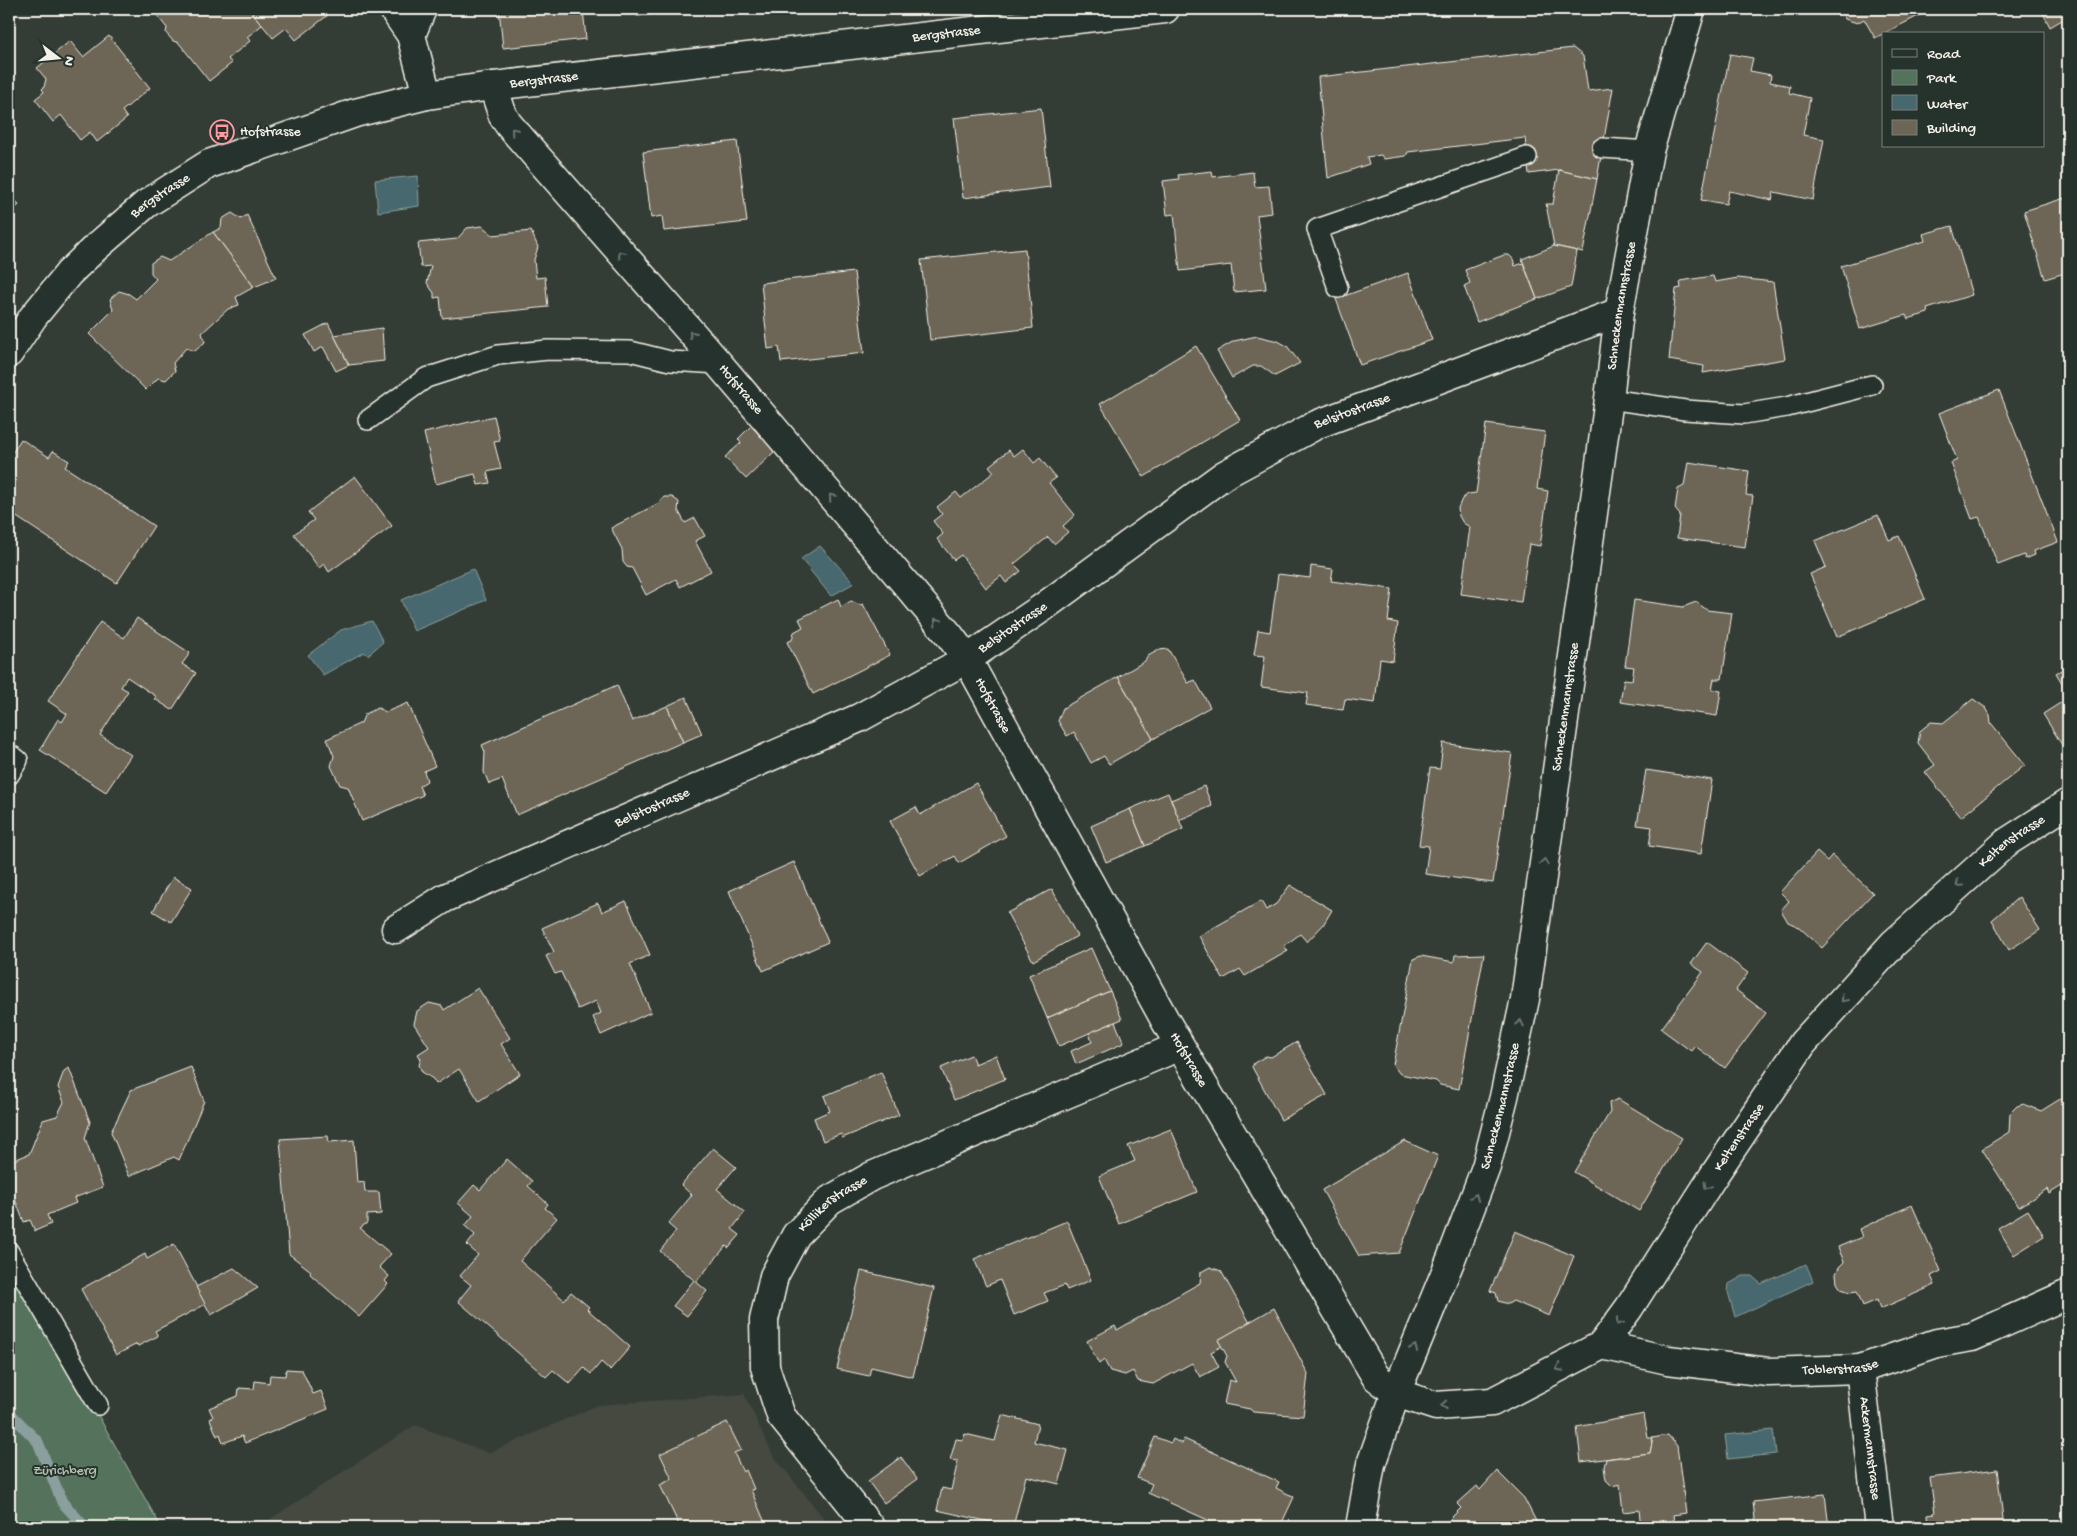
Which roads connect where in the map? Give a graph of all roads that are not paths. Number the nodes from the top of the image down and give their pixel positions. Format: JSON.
{"nodes":[{"id":1,"x":393,"y":9,"type":"edge"},
{"id":2,"x":422,"y":9,"type":"edge"},
{"id":3,"x":1165,"y":9,"type":"edge"},
{"id":4,"x":1691,"y":9,"type":"edge"},
{"id":5,"x":411,"y":35,"type":"junction"},
{"id":6,"x":493,"y":86,"type":"junction"},
{"id":7,"x":427,"y":95,"type":"junction"},
{"id":8,"x":1602,"y":148,"type":"dead end"},
{"id":9,"x":1649,"y":151,"type":"junction"},
{"id":10,"x":1527,"y":157,"type":"dead end"},
{"id":11,"x":1338,"y":288,"type":"dead end"},
{"id":12,"x":1619,"y":312,"type":"junction"},
{"id":13,"x":9,"y":353,"type":"edge"},
{"id":14,"x":719,"y":364,"type":"junction"},
{"id":15,"x":1872,"y":385,"type":"dead end"},
{"id":16,"x":1608,"y":399,"type":"junction"},
{"id":17,"x":368,"y":420,"type":"dead end"},
{"id":18,"x":967,"y":659,"type":"junction"},
{"id":19,"x":9,"y":754,"type":"edge"},
{"id":20,"x":9,"y":775,"type":"edge"},
{"id":21,"x":2068,"y":804,"type":"edge"},
{"id":22,"x":396,"y":929,"type":"dead end"},
{"id":23,"x":1180,"y":1046,"type":"junction"},
{"id":24,"x":9,"y":1252,"type":"edge"},
{"id":25,"x":2068,"y":1294,"type":"edge"},
{"id":26,"x":1602,"y":1345,"type":"junction"},
{"id":27,"x":1860,"y":1369,"type":"junction"},
{"id":28,"x":1396,"y":1393,"type":"junction"},
{"id":29,"x":98,"y":1405,"type":"dead end"},
{"id":30,"x":1360,"y":1523,"type":"edge"},
{"id":31,"x":870,"y":1527,"type":"edge"},
{"id":32,"x":1879,"y":1527,"type":"edge"}],
"edges":[{"from":1,"to":5,"type":"street"},
{"from":2,"to":5,"type":"street"},
{"from":3,"to":6,"type":"street","name":"Bergstrasse"},
{"from":4,"to":9,"type":"street","name":"Schneckenmannstrasse"},
{"from":5,"to":7,"type":"street"},
{"from":6,"to":7,"type":"street","name":"Bergstrasse"},
{"from":14,"to":6,"type":"street","name":"Hofstrasse","one_way":true},
{"from":7,"to":13,"type":"street","name":"Bergstrasse"},
{"from":8,"to":9,"type":"lane"},
{"from":9,"to":12,"type":"street","name":"Schneckenmannstrasse"},
{"from":10,"to":11,"type":"lane"},
{"from":12,"to":16,"type":"street","name":"Schneckenmannstrasse"},
{"from":12,"to":18,"type":"street","name":"Belsitostrasse"},
{"from":14,"to":17,"type":"lane"},
{"from":18,"to":14,"type":"street","name":"Hofstrasse","one_way":true},
{"from":15,"to":16,"type":"lane"},
{"from":28,"to":16,"type":"street","name":"Schneckenmannstrasse","one_way":true},
{"from":18,"to":22,"type":"street","name":"Belsitostrasse"},
{"from":18,"to":23,"type":"street","name":"Hofstrasse"},
{"from":19,"to":20,"type":"lane"},
{"from":21,"to":26,"type":"street","name":"Keltenstrasse","one_way":true},
{"from":23,"to":28,"type":"street","name":"Hofstrasse"},
{"from":23,"to":31,"type":"street","name":"Köllikerstrasse"},
{"from":24,"to":29,"type":"lane"},
{"from":25,"to":27,"type":"street","name":"Toblerstrasse"},
{"from":26,"to":27,"type":"street","name":"Toblerstrasse"},
{"from":26,"to":28,"type":"street","name":"Keltenstrasse","one_way":true},
{"from":27,"to":32,"type":"street","name":"Ackermannstrasse"},
{"from":28,"to":30,"type":"street","name":"Schneckenmannstrasse"}]}
